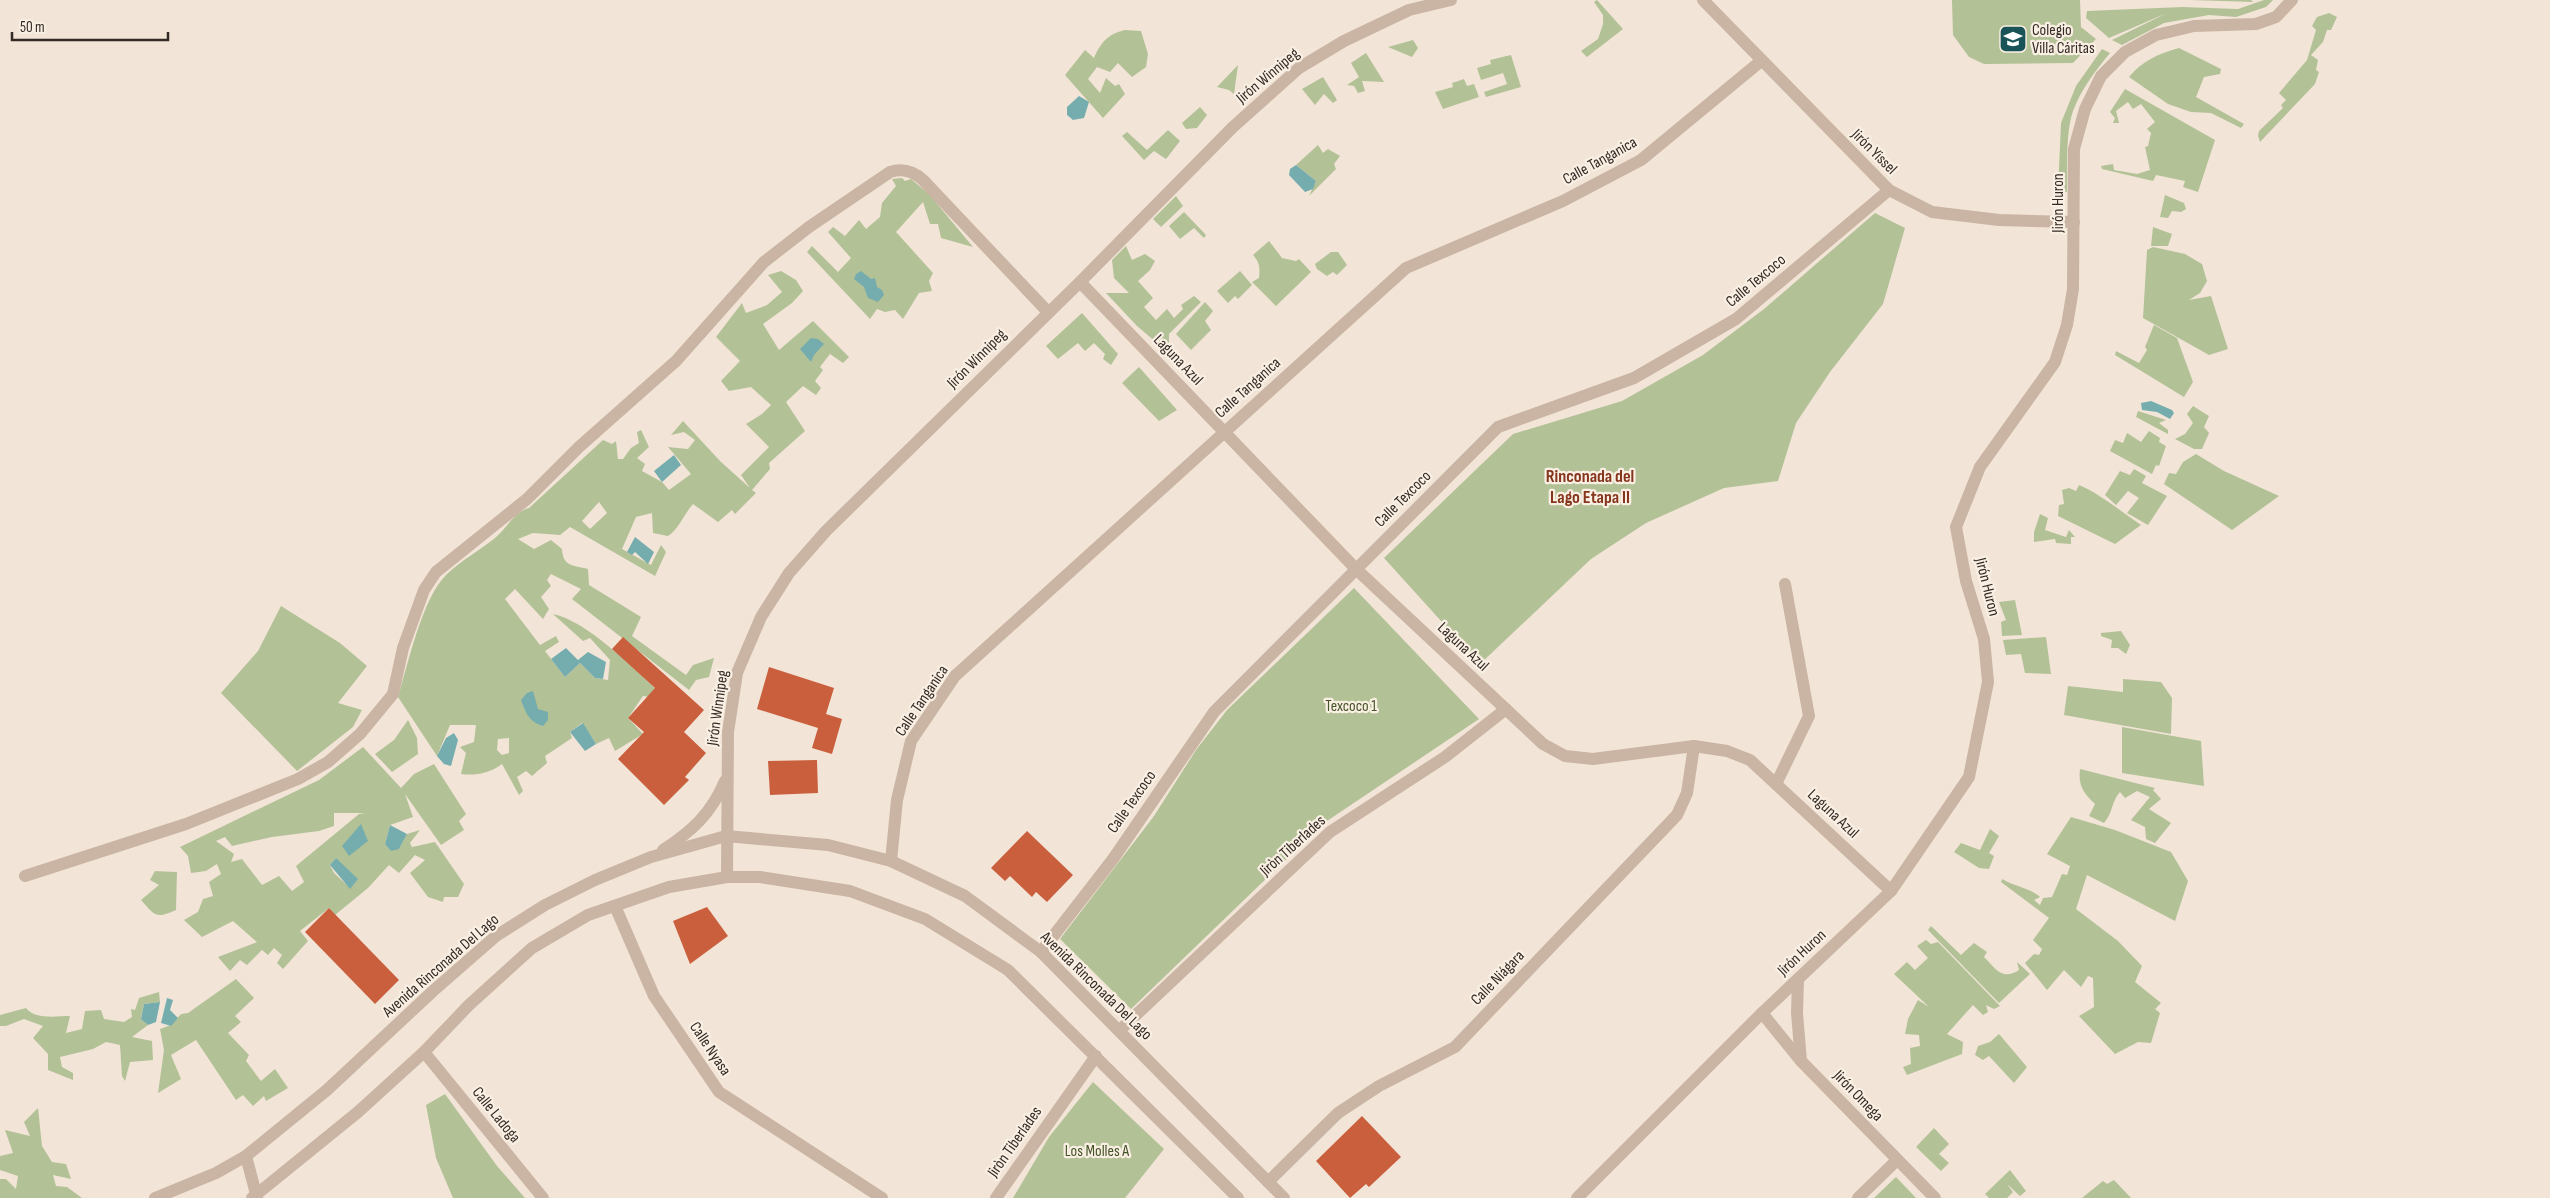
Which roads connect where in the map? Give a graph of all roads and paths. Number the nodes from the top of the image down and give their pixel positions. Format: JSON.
{"nodes":[{"id":1,"x":1451,"y":0,"type":"edge"},
{"id":2,"x":1703,"y":0,"type":"edge"},
{"id":3,"x":2292,"y":0,"type":"edge"},
{"id":4,"x":1761,"y":60,"type":"junction"},
{"id":5,"x":1889,"y":190,"type":"junction"},
{"id":6,"x":2074,"y":222,"type":"junction"},
{"id":7,"x":1080,"y":282,"type":"junction"},
{"id":8,"x":1048,"y":312,"type":"junction"},
{"id":9,"x":1224,"y":431,"type":"junction"},
{"id":10,"x":1356,"y":569,"type":"junction"},
{"id":11,"x":1785,"y":584,"type":"dead end"},
{"id":12,"x":1506,"y":708,"type":"junction"},
{"id":13,"x":1694,"y":746,"type":"junction"},
{"id":14,"x":727,"y":777,"type":"junction"},
{"id":15,"x":1776,"y":784,"type":"junction"},
{"id":16,"x":726,"y":836,"type":"junction"},
{"id":17,"x":652,"y":857,"type":"junction"},
{"id":18,"x":891,"y":862,"type":"junction"},
{"id":19,"x":25,"y":876,"type":"dead end"},
{"id":20,"x":727,"y":877,"type":"junction"},
{"id":21,"x":1891,"y":891,"type":"junction"},
{"id":22,"x":615,"y":906,"type":"junction"},
{"id":23,"x":1041,"y":952,"type":"junction"},
{"id":24,"x":1798,"y":979,"type":"junction"},
{"id":25,"x":1762,"y":1013,"type":"junction"},
{"id":26,"x":1120,"y":1030,"type":"junction"},
{"id":27,"x":424,"y":1052,"type":"junction"},
{"id":28,"x":1096,"y":1056,"type":"junction"},
{"id":29,"x":1801,"y":1061,"type":"junction"},
{"id":30,"x":246,"y":1156,"type":"junction"},
{"id":31,"x":1897,"y":1160,"type":"junction"},
{"id":32,"x":1268,"y":1182,"type":"junction"},
{"id":33,"x":256,"y":1197,"type":"edge"},
{"id":34,"x":155,"y":1198,"type":"edge"},
{"id":35,"x":543,"y":1198,"type":"edge"},
{"id":36,"x":882,"y":1198,"type":"edge"},
{"id":37,"x":996,"y":1198,"type":"edge"},
{"id":38,"x":1238,"y":1198,"type":"edge"},
{"id":39,"x":1284,"y":1198,"type":"edge"},
{"id":40,"x":1577,"y":1198,"type":"edge"},
{"id":41,"x":1858,"y":1198,"type":"edge"},
{"id":42,"x":1935,"y":1198,"type":"edge"}],
"edges":[{"from":1,"to":7,"type":"street","name":"Jirón Winnipeg"},
{"from":2,"to":4,"type":"street","name":"Jirón Yissel"},
{"from":3,"to":6,"type":"street","name":"Jirón Huron"},
{"from":4,"to":5,"type":"street","name":"Jirón Yissel"},
{"from":4,"to":9,"type":"street","name":"Calle Tanganica"},
{"from":5,"to":6,"type":"street","name":"Jirón Yissel"},
{"from":5,"to":10,"type":"street","name":"Calle Texcoco"},
{"from":6,"to":21,"type":"street","name":"Jirón Huron"},
{"from":7,"to":8,"type":"street","name":"Jirón Winnipeg"},
{"from":7,"to":9,"type":"street","name":"Laguna Azul"},
{"from":8,"to":14,"type":"street","name":"Jirón Winnipeg"},
{"from":8,"to":19,"type":"street"},
{"from":9,"to":10,"type":"street","name":"Laguna Azul"},
{"from":9,"to":18,"type":"street","name":"Calle Tanganica"},
{"from":10,"to":12,"type":"street","name":"Laguna Azul"},
{"from":10,"to":23,"type":"street","name":"Calle Texcoco"},
{"from":11,"to":15,"type":"street"},
{"from":12,"to":13,"type":"street","name":"Laguna Azul"},
{"from":12,"to":26,"type":"street","name":"Jiròn Tiberlades"},
{"from":13,"to":15,"type":"street","name":"Laguna Azul"},
{"from":13,"to":32,"type":"street","name":"Calle Niágara"},
{"from":14,"to":16,"type":"street","name":"Jirón Winnipeg"},
{"from":14,"to":17,"type":"street"},
{"from":15,"to":21,"type":"street","name":"Laguna Azul"},
{"from":16,"to":17,"type":"street","name":"Avenida Rinconada Del Lago"},
{"from":16,"to":18,"type":"street","name":"Avenida Rinconada Del Lago"},
{"from":16,"to":20,"type":"street","name":"Jirón Winnipeg"},
{"from":17,"to":30,"type":"street","name":"Avenida Rinconada Del Lago"},
{"from":18,"to":23,"type":"street","name":"Avenida Rinconada Del Lago"},
{"from":20,"to":22,"type":"street"},
{"from":20,"to":28,"type":"street"},
{"from":21,"to":24,"type":"street","name":"Jirón Huron"},
{"from":22,"to":27,"type":"street"},
{"from":22,"to":36,"type":"street","name":"Calle Nyasa"},
{"from":23,"to":26,"type":"street","name":"Avenida Rinconada Del Lago"},
{"from":24,"to":25,"type":"street","name":"Jirón Huron"},
{"from":24,"to":29,"type":"street"},
{"from":25,"to":29,"type":"street","name":"Jirón Omega"},
{"from":25,"to":40,"type":"street","name":"Jirón Huron"},
{"from":26,"to":32,"type":"street","name":"Avenida Rinconada Del Lago"},
{"from":27,"to":33,"type":"street"},
{"from":27,"to":35,"type":"street","name":"Calle Ladoga"},
{"from":28,"to":37,"type":"street","name":"Jiròn Tiberlades"},
{"from":28,"to":38,"type":"street"},
{"from":29,"to":31,"type":"street","name":"Jirón Omega"},
{"from":30,"to":33,"type":"street"},
{"from":30,"to":34,"type":"street","name":"Avenida Rinconada Del Lago"},
{"from":31,"to":41,"type":"street"},
{"from":31,"to":42,"type":"street","name":"Jirón Omega"},
{"from":32,"to":39,"type":"street","name":"Avenida Rinconada Del Lago"}]}
